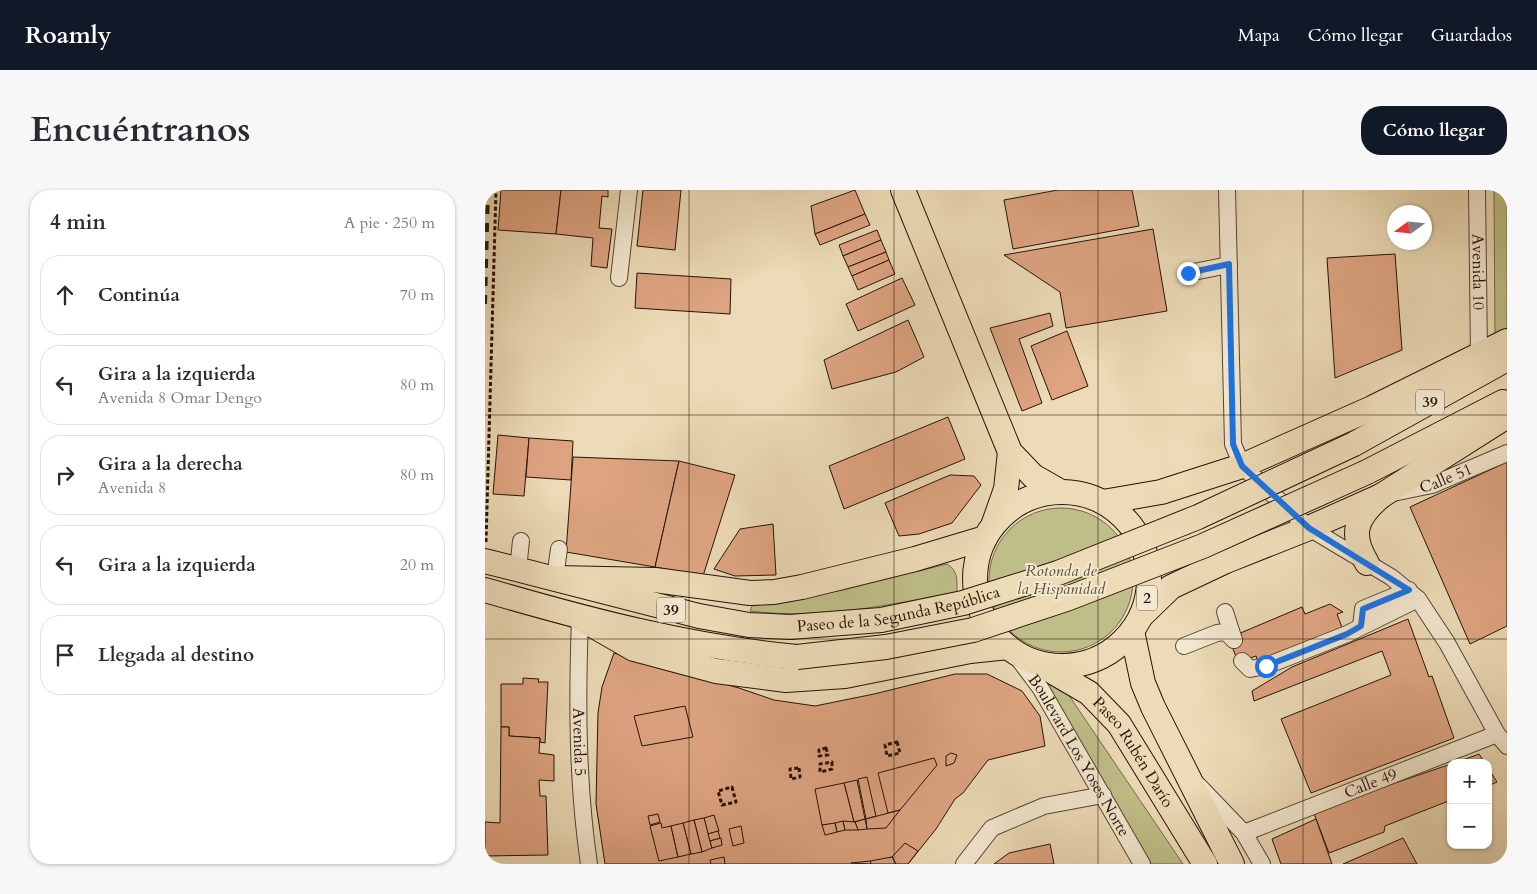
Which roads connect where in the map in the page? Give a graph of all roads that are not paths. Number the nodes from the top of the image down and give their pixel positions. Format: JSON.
{"nodes":[{"id":1,"x":629,"y":190,"type":"edge"},
{"id":2,"x":903,"y":190,"type":"edge"},
{"id":3,"x":1227,"y":190,"type":"edge"},
{"id":4,"x":1477,"y":190,"type":"edge"},
{"id":5,"x":1229,"y":264,"type":"junction"},
{"id":6,"x":1188,"y":273,"type":"dead end"},
{"id":7,"x":619,"y":278,"type":"dead end"},
{"id":8,"x":1507,"y":341,"type":"edge"},
{"id":9,"x":1479,"y":355,"type":"junction"},
{"id":10,"x":1507,"y":359,"type":"edge"},
{"id":11,"x":1507,"y":400,"type":"edge"},
{"id":12,"x":1507,"y":416,"type":"edge"},
{"id":13,"x":1010,"y":452,"type":"junction"},
{"id":14,"x":1507,"y":453,"type":"edge"},
{"id":15,"x":1242,"y":466,"type":"junction"},
{"id":16,"x":1061,"y":492,"type":"junction"},
{"id":17,"x":1381,"y":496,"type":"junction"},
{"id":18,"x":1103,"y":502,"type":"junction"},
{"id":19,"x":1309,"y":528,"type":"junction"},
{"id":20,"x":989,"y":531,"type":"junction"},
{"id":21,"x":521,"y":541,"type":"dead end"},
{"id":22,"x":559,"y":549,"type":"dead end"},
{"id":23,"x":486,"y":561,"type":"edge"},
{"id":24,"x":1367,"y":563,"type":"junction"},
{"id":25,"x":518,"y":569,"type":"junction"},
{"id":26,"x":555,"y":578,"type":"junction"},
{"id":27,"x":485,"y":590,"type":"edge"},
{"id":28,"x":1413,"y":595,"type":"junction"},
{"id":29,"x":1225,"y":612,"type":"dead end"},
{"id":30,"x":580,"y":618,"type":"junction"},
{"id":31,"x":1137,"y":623,"type":"junction"},
{"id":32,"x":1184,"y":646,"type":"dead end"},
{"id":33,"x":1010,"y":649,"type":"junction"},
{"id":34,"x":1242,"y":661,"type":"dead end"},
{"id":35,"x":1037,"y":663,"type":"junction"},
{"id":36,"x":1502,"y":740,"type":"edge"},
{"id":37,"x":1184,"y":770,"type":"junction"},
{"id":38,"x":1103,"y":795,"type":"junction"},
{"id":39,"x":1244,"y":832,"type":"junction"},
{"id":40,"x":589,"y":864,"type":"edge"},
{"id":41,"x":964,"y":864,"type":"edge"},
{"id":42,"x":1142,"y":864,"type":"edge"},
{"id":43,"x":1205,"y":864,"type":"edge"},
{"id":44,"x":1233,"y":864,"type":"edge"},
{"id":45,"x":1262,"y":864,"type":"edge"}],
"edges":[{"from":1,"to":7,"type":"street"},
{"from":2,"to":13,"type":"highway","number":"2"},
{"from":3,"to":5,"type":"street"},
{"from":4,"to":9,"type":"street","name":"Avenida 10"},
{"from":5,"to":6,"type":"street"},
{"from":5,"to":15,"type":"street"},
{"from":8,"to":9,"type":"highway"},
{"from":9,"to":15,"type":"highway"},
{"from":10,"to":26,"type":"highway","name":"Paseo de la Segunda República","number":"39","bridge":true},
{"from":11,"to":30,"type":"highway","name":"Paseo de la Segunda República","number":"39","bridge":true},
{"from":12,"to":17,"type":"highway"},
{"from":13,"to":16,"type":"highway","number":"2"},
{"from":13,"to":20,"type":"highway","number":"2"},
{"from":14,"to":17,"type":"street","name":"Calle 51"},
{"from":15,"to":18,"type":"highway"},
{"from":15,"to":19,"type":"street"},
{"from":16,"to":18,"type":"highway","number":"2"},
{"from":16,"to":20,"type":"highway","number":"2"},
{"from":17,"to":19,"type":"highway"},
{"from":17,"to":24,"type":"highway"},
{"from":18,"to":31,"type":"highway","number":"2"},
{"from":19,"to":24,"type":"street"},
{"from":19,"to":31,"type":"highway"},
{"from":20,"to":26,"type":"highway"},
{"from":20,"to":33,"type":"highway","number":"2"},
{"from":21,"to":25,"type":"street"},
{"from":22,"to":26,"type":"street"},
{"from":23,"to":25,"type":"highway","name":"Paseo de la Segunda República","number":"39"},
{"from":24,"to":28,"type":"street"},
{"from":25,"to":26,"type":"highway","name":"Paseo de la Segunda República","number":"39"},
{"from":27,"to":30,"type":"highway","name":"Paseo de la Segunda República","number":"39"},
{"from":28,"to":34,"type":"street"},
{"from":28,"to":36,"type":"street"},
{"from":29,"to":32,"type":"street"},
{"from":30,"to":33,"type":"highway"},
{"from":30,"to":40,"type":"street","name":"Avenida 5"},
{"from":31,"to":35,"type":"highway","number":"2"},
{"from":31,"to":37,"type":"highway","name":"Paseo Rubén Darío","number":"2"},
{"from":33,"to":35,"type":"highway","number":"2"},
{"from":33,"to":38,"type":"street","name":"Boulevard Los Yoses Norte"},
{"from":35,"to":43,"type":"highway","name":"Paseo Rubén Darío","number":"2"},
{"from":36,"to":39,"type":"street","name":"Calle 49"},
{"from":37,"to":39,"type":"street"},
{"from":37,"to":44,"type":"highway","name":"Paseo Rubén Darío","number":"2"},
{"from":38,"to":41,"type":"street"},
{"from":38,"to":42,"type":"street","name":"Boulevard Los Yoses Norte"},
{"from":39,"to":45,"type":"street"}]}
